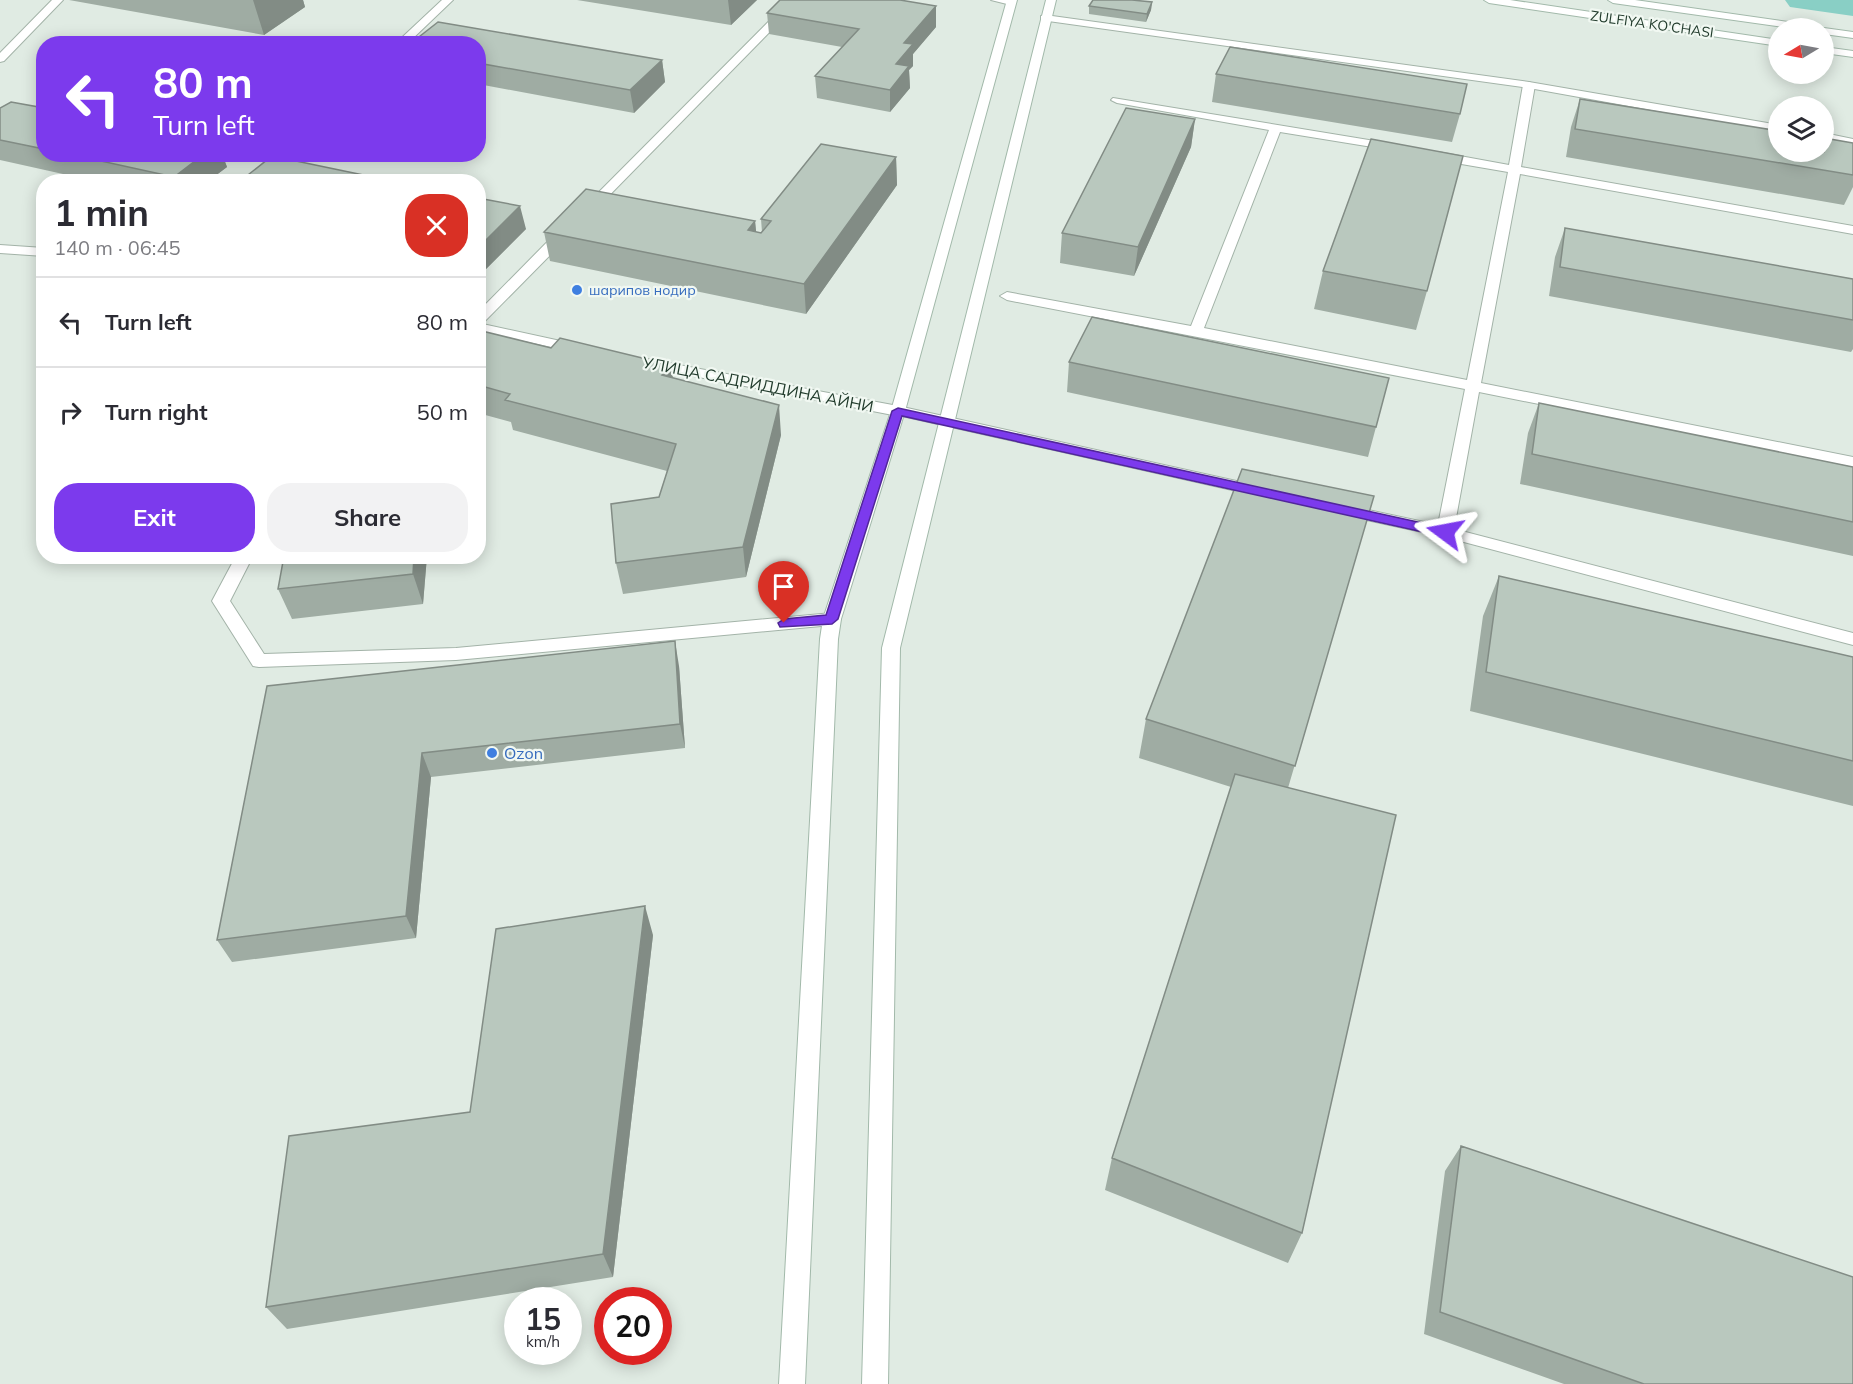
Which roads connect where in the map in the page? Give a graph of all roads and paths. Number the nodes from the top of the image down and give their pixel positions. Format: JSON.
{"nodes":[{"id":1,"x":58,"y":0,"type":"edge"},
{"id":2,"x":448,"y":0,"type":"edge"},
{"id":3,"x":796,"y":0,"type":"edge"},
{"id":4,"x":1051,"y":0,"type":"edge"},
{"id":5,"x":1489,"y":0,"type":"edge"},
{"id":6,"x":1612,"y":0,"type":"edge"},
{"id":7,"x":1007,"y":1,"type":"edge"},
{"id":8,"x":1045,"y":18,"type":"junction"},
{"id":9,"x":1768,"y":22,"type":"edge"},
{"id":10,"x":1834,"y":32,"type":"edge"},
{"id":11,"x":1853,"y":35,"type":"edge"},
{"id":12,"x":409,"y":36,"type":"edge"},
{"id":13,"x":1768,"y":41,"type":"edge"},
{"id":14,"x":1834,"y":51,"type":"edge"},
{"id":15,"x":1853,"y":54,"type":"edge"},
{"id":16,"x":0,"y":59,"type":"edge"},
{"id":17,"x":1529,"y":85,"type":"junction"},
{"id":18,"x":1117,"y":100,"type":"dead end"},
{"id":19,"x":1768,"y":127,"type":"edge"},
{"id":20,"x":1276,"y":128,"type":"junction"},
{"id":21,"x":1834,"y":139,"type":"edge"},
{"id":22,"x":1853,"y":142,"type":"edge"},
{"id":23,"x":1401,"y":149,"type":"edge"},
{"id":24,"x":1424,"y":153,"type":"edge"},
{"id":25,"x":271,"y":162,"type":"edge"},
{"id":26,"x":1516,"y":169,"type":"junction"},
{"id":27,"x":261,"y":174,"type":"edge"},
{"id":28,"x":1853,"y":230,"type":"edge"},
{"id":29,"x":0,"y":249,"type":"edge"},
{"id":30,"x":36,"y":251,"type":"edge"},
{"id":31,"x":1008,"y":296,"type":"dead end"},
{"id":32,"x":486,"y":312,"type":"edge"},
{"id":33,"x":486,"y":329,"type":"edge"},
{"id":34,"x":1196,"y":331,"type":"junction"},
{"id":35,"x":589,"y":351,"type":"edge"},
{"id":36,"x":634,"y":360,"type":"edge"},
{"id":37,"x":1471,"y":386,"type":"junction"},
{"id":38,"x":898,"y":411,"type":"junction"},
{"id":39,"x":1853,"y":462,"type":"edge"},
{"id":40,"x":1270,"y":494,"type":"edge"},
{"id":41,"x":1328,"y":507,"type":"edge"},
{"id":42,"x":1445,"y":532,"type":"junction"},
{"id":43,"x":241,"y":564,"type":"edge"},
{"id":44,"x":832,"y":619,"type":"junction"},
{"id":45,"x":1853,"y":639,"type":"edge"},
{"id":46,"x":792,"y":1384,"type":"edge"},
{"id":47,"x":874,"y":1384,"type":"edge"}],
"edges":[{"from":1,"to":16,"type":"main road"},
{"from":2,"to":12,"type":"main road"},
{"from":3,"to":32,"type":"main road"},
{"from":4,"to":8,"type":"main road"},
{"from":5,"to":13,"type":"main road","name":"ZULFIYA KO'CHASI"},
{"from":6,"to":9,"type":"main road","name":"ZULFIYA KO'CHASI"},
{"from":7,"to":38,"type":"main road"},
{"from":8,"to":17,"type":"main road"},
{"from":8,"to":47,"type":"main road"},
{"from":10,"to":11,"type":"main road"},
{"from":14,"to":15,"type":"main road"},
{"from":17,"to":19,"type":"main road"},
{"from":17,"to":26,"type":"main road"},
{"from":18,"to":20,"type":"main road"},
{"from":20,"to":23,"type":"main road"},
{"from":20,"to":34,"type":"main road"},
{"from":21,"to":22,"type":"main road"},
{"from":24,"to":26,"type":"main road"},
{"from":25,"to":27,"type":"main road"},
{"from":26,"to":28,"type":"main road"},
{"from":26,"to":37,"type":"main road"},
{"from":29,"to":30,"type":"main road"},
{"from":31,"to":34,"type":"main road"},
{"from":33,"to":35,"type":"main road"},
{"from":34,"to":37,"type":"main road"},
{"from":36,"to":38,"type":"main road","name":"УЛИЦА САДРИДДИНА АЙНИ"},
{"from":37,"to":39,"type":"main road"},
{"from":37,"to":42,"type":"main road"},
{"from":38,"to":40,"type":"main road","name":"УЛИЦА САДРИДДИНА АЙНИ"},
{"from":38,"to":44,"type":"main road"},
{"from":41,"to":42,"type":"main road"},
{"from":42,"to":45,"type":"main road"},
{"from":43,"to":44,"type":"main road"},
{"from":44,"to":46,"type":"main road"}]}
